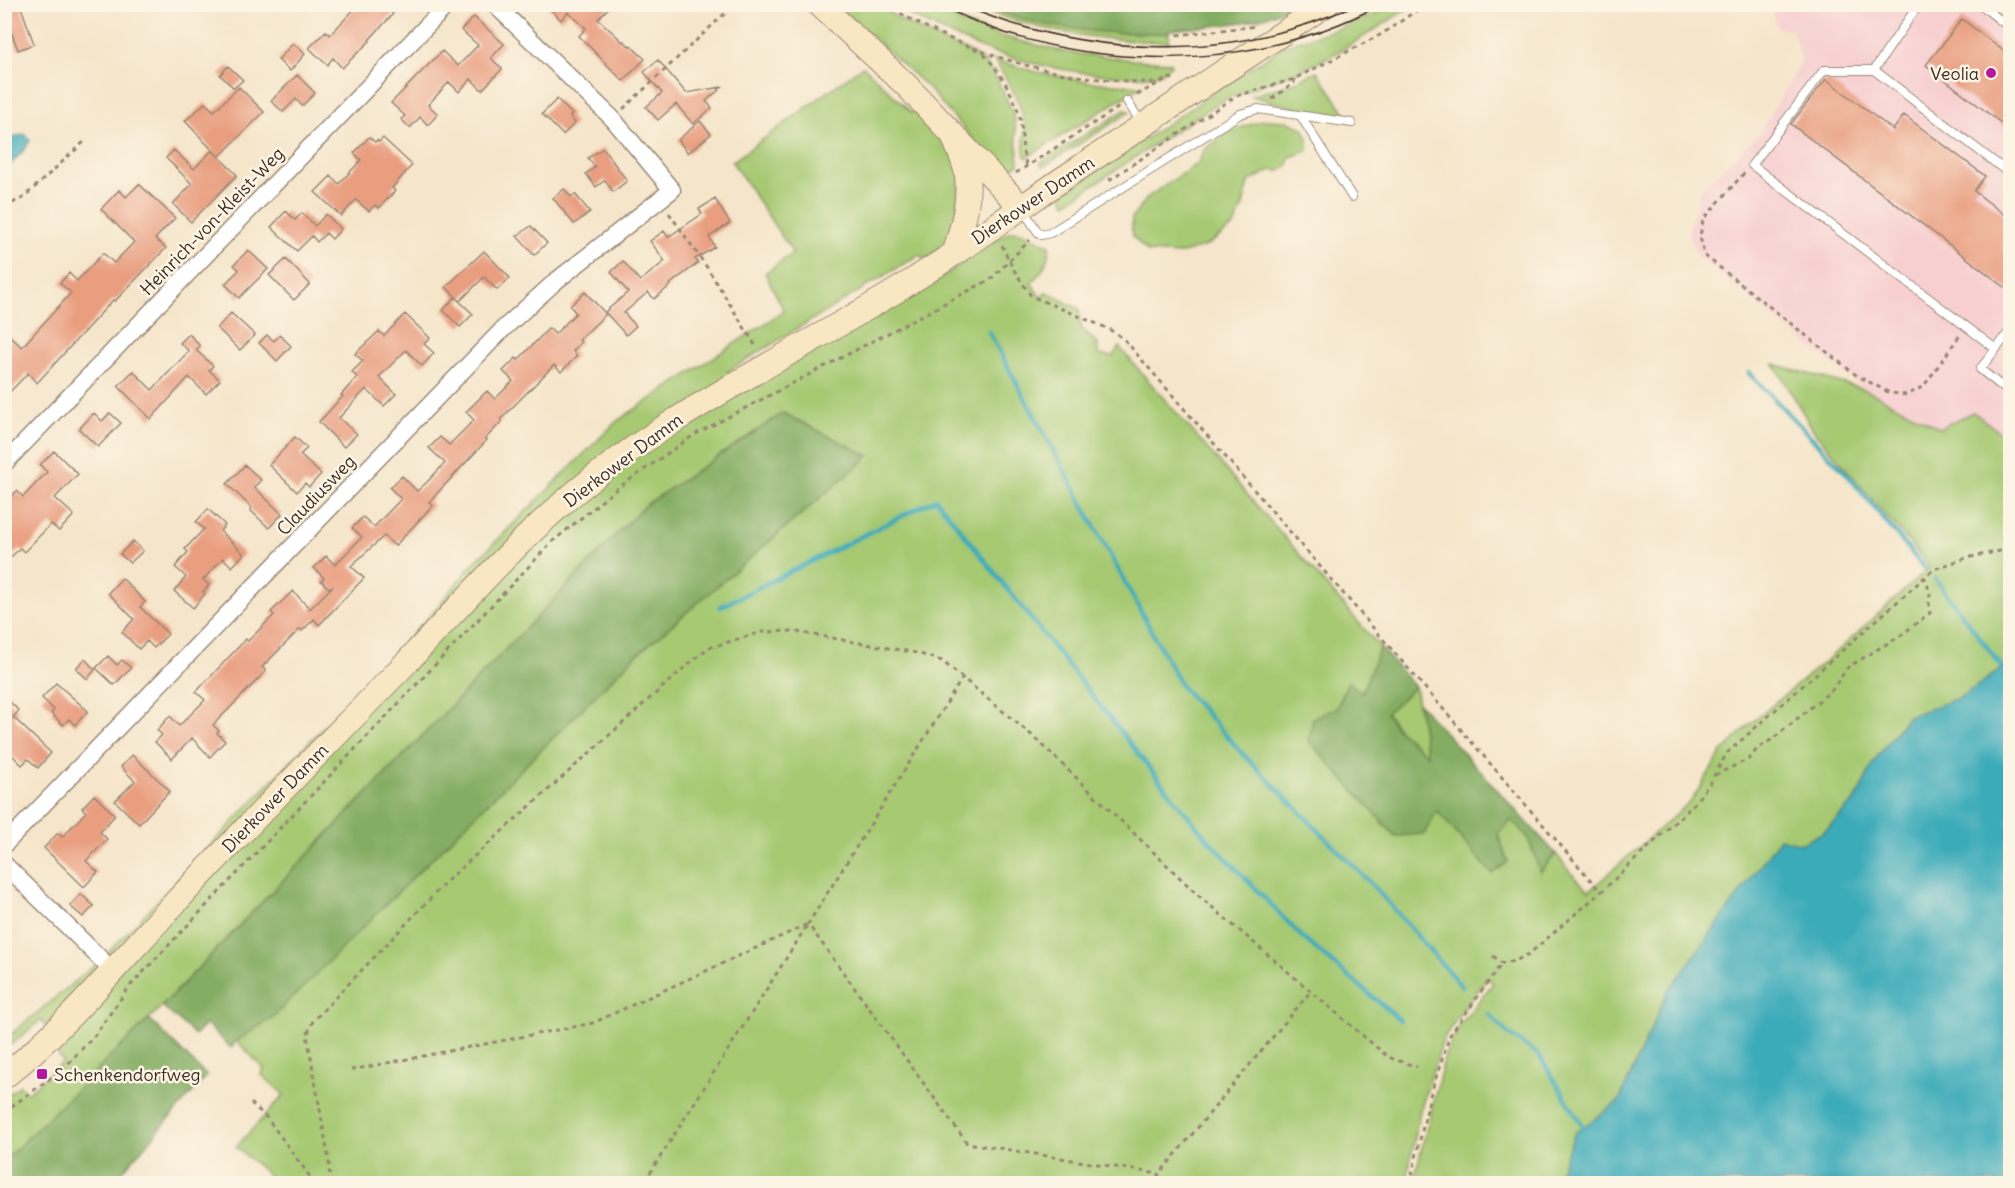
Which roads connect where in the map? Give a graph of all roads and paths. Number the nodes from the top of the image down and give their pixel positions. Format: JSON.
{"nodes":[{"id":1,"x":448,"y":4,"type":"edge"},
{"id":2,"x":494,"y":4,"type":"edge"},
{"id":3,"x":735,"y":4,"type":"edge"},
{"id":4,"x":819,"y":4,"type":"edge"},
{"id":5,"x":885,"y":4,"type":"edge"},
{"id":6,"x":1327,"y":4,"type":"edge"},
{"id":7,"x":1426,"y":4,"type":"edge"},
{"id":8,"x":1918,"y":4,"type":"edge"},
{"id":9,"x":1980,"y":4,"type":"edge"},
{"id":10,"x":1261,"y":25,"type":"dead end"},
{"id":11,"x":2010,"y":28,"type":"edge"},
{"id":12,"x":1178,"y":35,"type":"dead end"},
{"id":13,"x":984,"y":54,"type":"junction"},
{"id":14,"x":1317,"y":68,"type":"dead end"},
{"id":15,"x":1874,"y":70,"type":"junction"},
{"id":16,"x":1168,"y":78,"type":"dead end"},
{"id":17,"x":1294,"y":79,"type":"dead end"},
{"id":18,"x":1156,"y":83,"type":"junction"},
{"id":19,"x":1127,"y":102,"type":"junction"},
{"id":20,"x":1258,"y":108,"type":"junction"},
{"id":21,"x":1300,"y":115,"type":"junction"},
{"id":22,"x":612,"y":118,"type":"junction"},
{"id":23,"x":1352,"y":123,"type":"dead end"},
{"id":24,"x":1143,"y":126,"type":"junction"},
{"id":25,"x":952,"y":132,"type":"junction"},
{"id":26,"x":85,"y":141,"type":"dead end"},
{"id":27,"x":1752,"y":165,"type":"junction"},
{"id":28,"x":2010,"y":174,"type":"edge"},
{"id":29,"x":666,"y":194,"type":"junction"},
{"id":30,"x":1352,"y":197,"type":"dead end"},
{"id":31,"x":4,"y":207,"type":"edge"},
{"id":32,"x":1022,"y":207,"type":"junction"},
{"id":33,"x":955,"y":252,"type":"junction"},
{"id":34,"x":1967,"y":325,"type":"junction"},
{"id":35,"x":2010,"y":331,"type":"edge"},
{"id":36,"x":1996,"y":349,"type":"junction"},
{"id":37,"x":761,"y":354,"type":"dead end"},
{"id":38,"x":2010,"y":393,"type":"edge"},
{"id":39,"x":4,"y":464,"type":"edge"},
{"id":40,"x":2010,"y":549,"type":"edge"},
{"id":41,"x":1925,"y":577,"type":"junction"},
{"id":42,"x":963,"y":677,"type":"junction"},
{"id":43,"x":1713,"y":775,"type":"junction"},
{"id":44,"x":4,"y":845,"type":"edge"},
{"id":45,"x":4,"y":864,"type":"edge"},
{"id":46,"x":1601,"y":892,"type":"junction"},
{"id":47,"x":808,"y":924,"type":"junction"},
{"id":48,"x":1493,"y":956,"type":"dead end"},
{"id":49,"x":1502,"y":963,"type":"junction"},
{"id":50,"x":112,"y":970,"type":"junction"},
{"id":51,"x":1311,"y":990,"type":"junction"},
{"id":52,"x":1417,"y":1067,"type":"dead end"},
{"id":53,"x":351,"y":1070,"type":"dead end"},
{"id":54,"x":4,"y":1077,"type":"edge"},
{"id":55,"x":251,"y":1103,"type":"dead end"},
{"id":56,"x":4,"y":1112,"type":"edge"},
{"id":57,"x":1159,"y":1174,"type":"junction"},
{"id":58,"x":317,"y":1184,"type":"edge"},
{"id":59,"x":330,"y":1184,"type":"edge"},
{"id":60,"x":643,"y":1184,"type":"edge"},
{"id":61,"x":1151,"y":1184,"type":"edge"},
{"id":62,"x":1410,"y":1184,"type":"edge"}],
"edges":[{"from":1,"to":39,"type":"street","name":"Heinrich-von-Kleist-Weg"},
{"from":2,"to":22,"type":"street"},
{"from":3,"to":22,"type":"path"},
{"from":4,"to":25,"type":"street"},
{"from":5,"to":13,"type":"path"},
{"from":6,"to":24,"type":"street","name":"Dierkower Damm"},
{"from":7,"to":14,"type":"path"},
{"from":8,"to":15,"type":"lane"},
{"from":9,"to":11,"type":"lane"},
{"from":10,"to":12,"type":"path"},
{"from":13,"to":18,"type":"path"},
{"from":13,"to":19,"type":"path"},
{"from":15,"to":27,"type":"lane"},
{"from":15,"to":28,"type":"lane"},
{"from":16,"to":18,"type":"path"},
{"from":17,"to":20,"type":"path"},
{"from":18,"to":19,"type":"path"},
{"from":19,"to":24,"type":"lane"},
{"from":20,"to":21,"type":"lane"},
{"from":20,"to":32,"type":"lane"},
{"from":21,"to":23,"type":"lane"},
{"from":21,"to":30,"type":"lane"},
{"from":22,"to":29,"type":"street"},
{"from":24,"to":32,"type":"street","name":"Dierkower Damm"},
{"from":25,"to":32,"type":"street"},
{"from":25,"to":33,"type":"street"},
{"from":26,"to":31,"type":"path"},
{"from":27,"to":34,"type":"lane"},
{"from":27,"to":34,"type":"path"},
{"from":29,"to":37,"type":"path"},
{"from":29,"to":44,"type":"street","name":"Claudiusweg"},
{"from":32,"to":33,"type":"street","name":"Dierkower Damm"},
{"from":33,"to":50,"type":"street","name":"Dierkower Damm"},
{"from":34,"to":36,"type":"lane"},
{"from":35,"to":36,"type":"lane"},
{"from":36,"to":38,"type":"lane"},
{"from":40,"to":41,"type":"path"},
{"from":41,"to":43,"type":"path"},
{"from":41,"to":43,"type":"path"},
{"from":42,"to":47,"type":"path"},
{"from":42,"to":51,"type":"path"},
{"from":42,"to":59,"type":"path"},
{"from":43,"to":46,"type":"path"},
{"from":45,"to":50,"type":"street"},
{"from":46,"to":49,"type":"path"},
{"from":46,"to":56,"type":"path"},
{"from":47,"to":53,"type":"path"},
{"from":47,"to":57,"type":"path"},
{"from":47,"to":60,"type":"path"},
{"from":48,"to":49,"type":"path"},
{"from":49,"to":62,"type":"path"},
{"from":50,"to":54,"type":"street","name":"Dierkower Damm"},
{"from":51,"to":52,"type":"path"},
{"from":51,"to":57,"type":"path"},
{"from":55,"to":58,"type":"path"},
{"from":57,"to":61,"type":"path"}]}
